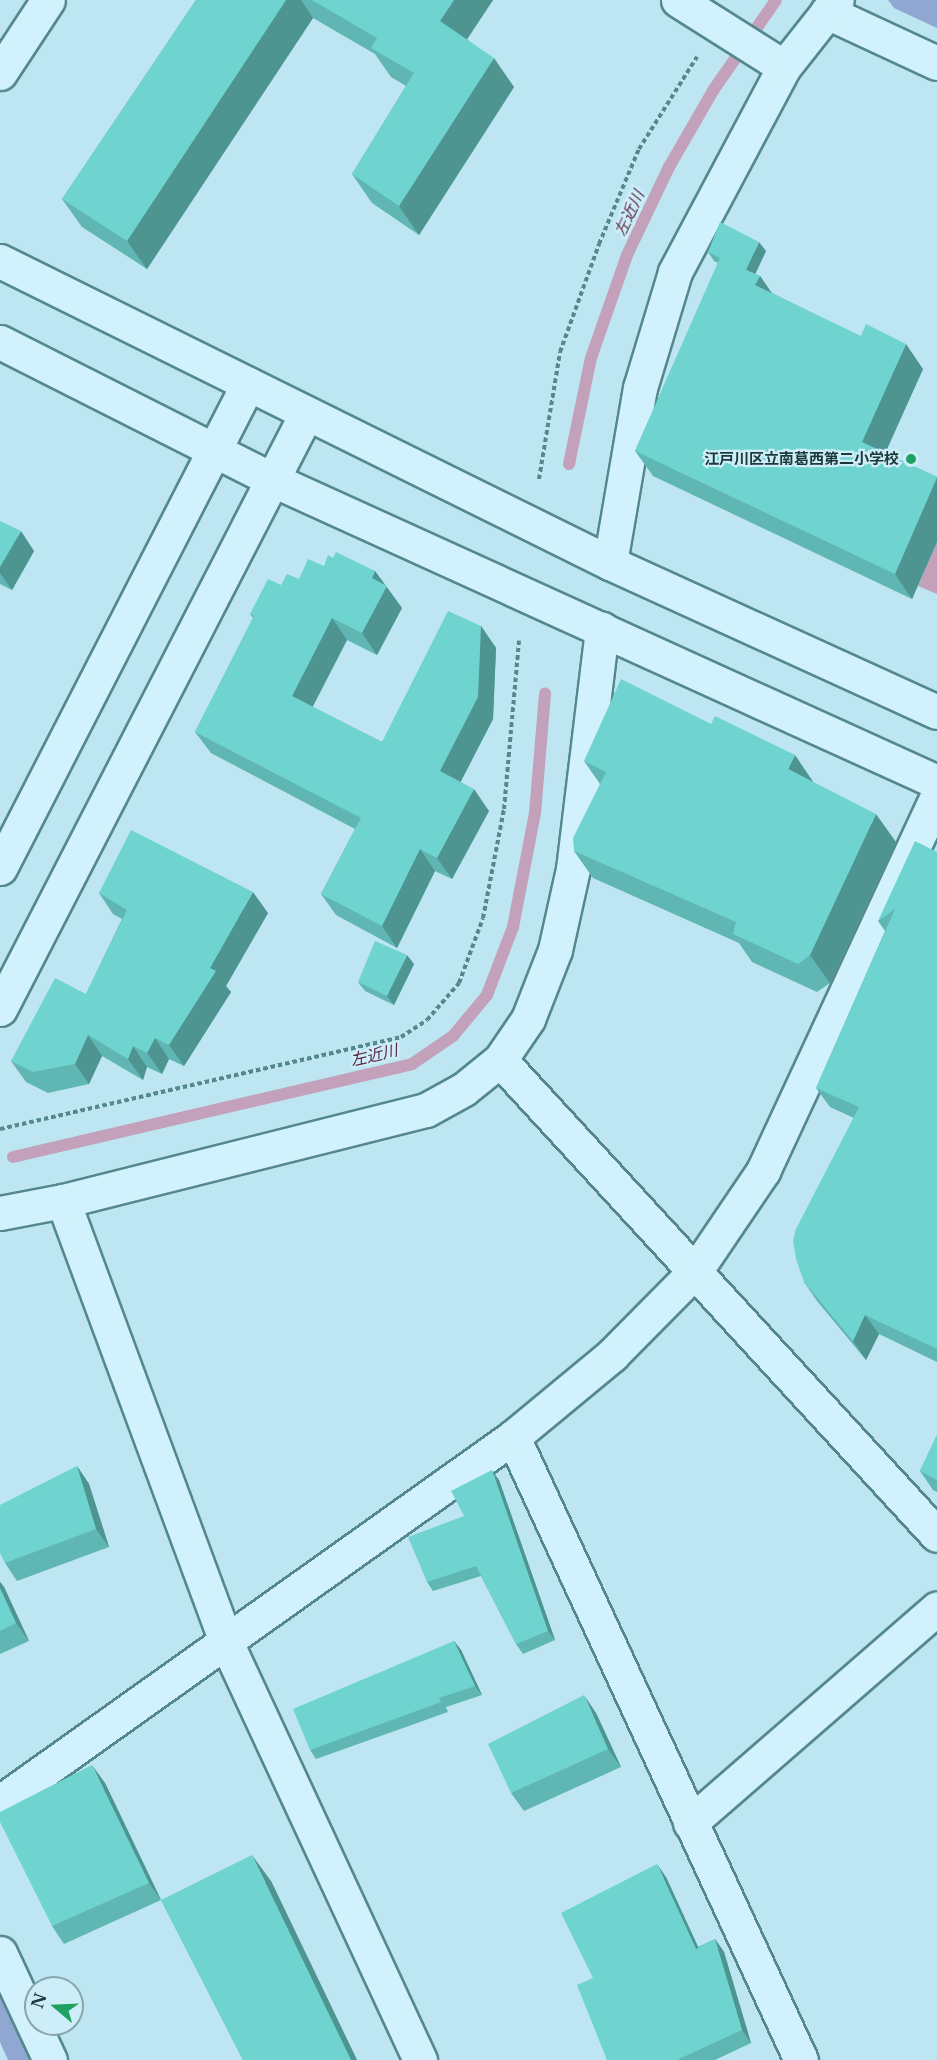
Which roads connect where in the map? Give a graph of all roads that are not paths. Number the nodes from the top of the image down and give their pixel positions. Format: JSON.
{"nodes":[{"id":1,"x":48,"y":0,"type":"edge"},
{"id":2,"x":678,"y":0,"type":"edge"},
{"id":3,"x":832,"y":6,"type":"edge"},
{"id":4,"x":937,"y":63,"type":"edge"},
{"id":5,"x":784,"y":67,"type":"junction"},
{"id":6,"x":0,"y":73,"type":"edge"},
{"id":7,"x":0,"y":261,"type":"edge"},
{"id":8,"x":0,"y":342,"type":"edge"},
{"id":9,"x":248,"y":384,"type":"junction"},
{"id":10,"x":306,"y":414,"type":"junction"},
{"id":11,"x":215,"y":451,"type":"junction"},
{"id":12,"x":273,"y":480,"type":"junction"},
{"id":13,"x":610,"y":563,"type":"junction"},
{"id":14,"x":602,"y":629,"type":"junction"},
{"id":15,"x":937,"y":712,"type":"edge"},
{"id":16,"x":937,"y":782,"type":"edge"},
{"id":17,"x":937,"y":797,"type":"edge"},
{"id":18,"x":0,"y":868,"type":"edge"},
{"id":19,"x":0,"y":1009,"type":"edge"},
{"id":20,"x":500,"y":1060,"type":"junction"},
{"id":21,"x":63,"y":1201,"type":"junction"},
{"id":22,"x":0,"y":1213,"type":"edge"},
{"id":23,"x":696,"y":1270,"type":"junction"},
{"id":24,"x":513,"y":1437,"type":"junction"},
{"id":25,"x":937,"y":1535,"type":"edge"},
{"id":26,"x":937,"y":1608,"type":"edge"},
{"id":27,"x":225,"y":1642,"type":"junction"},
{"id":28,"x":0,"y":1802,"type":"edge"},
{"id":29,"x":690,"y":1823,"type":"junction"},
{"id":30,"x":0,"y":1953,"type":"edge"},
{"id":31,"x":50,"y":2060,"type":"edge"},
{"id":32,"x":420,"y":2060,"type":"edge"},
{"id":33,"x":801,"y":2060,"type":"edge"}],
"edges":[{"from":1,"to":6,"type":"street"},
{"from":2,"to":5,"type":"street"},
{"from":3,"to":4,"type":"street"},
{"from":3,"to":5,"type":"street"},
{"from":5,"to":13,"type":"street"},
{"from":7,"to":9,"type":"street"},
{"from":8,"to":11,"type":"street"},
{"from":9,"to":10,"type":"street"},
{"from":9,"to":11,"type":"street"},
{"from":10,"to":12,"type":"street"},
{"from":10,"to":13,"type":"street"},
{"from":11,"to":12,"type":"street"},
{"from":11,"to":18,"type":"street"},
{"from":12,"to":14,"type":"street"},
{"from":12,"to":19,"type":"street"},
{"from":13,"to":15,"type":"street"},
{"from":14,"to":16,"type":"street"},
{"from":14,"to":20,"type":"street"},
{"from":17,"to":23,"type":"street"},
{"from":20,"to":21,"type":"street"},
{"from":20,"to":23,"type":"street"},
{"from":21,"to":22,"type":"street"},
{"from":21,"to":27,"type":"street"},
{"from":23,"to":24,"type":"street"},
{"from":23,"to":25,"type":"street"},
{"from":24,"to":27,"type":"street"},
{"from":24,"to":29,"type":"street"},
{"from":26,"to":29,"type":"street"},
{"from":27,"to":28,"type":"street"},
{"from":27,"to":32,"type":"street"},
{"from":29,"to":33,"type":"street"},
{"from":30,"to":31,"type":"street"}]}
